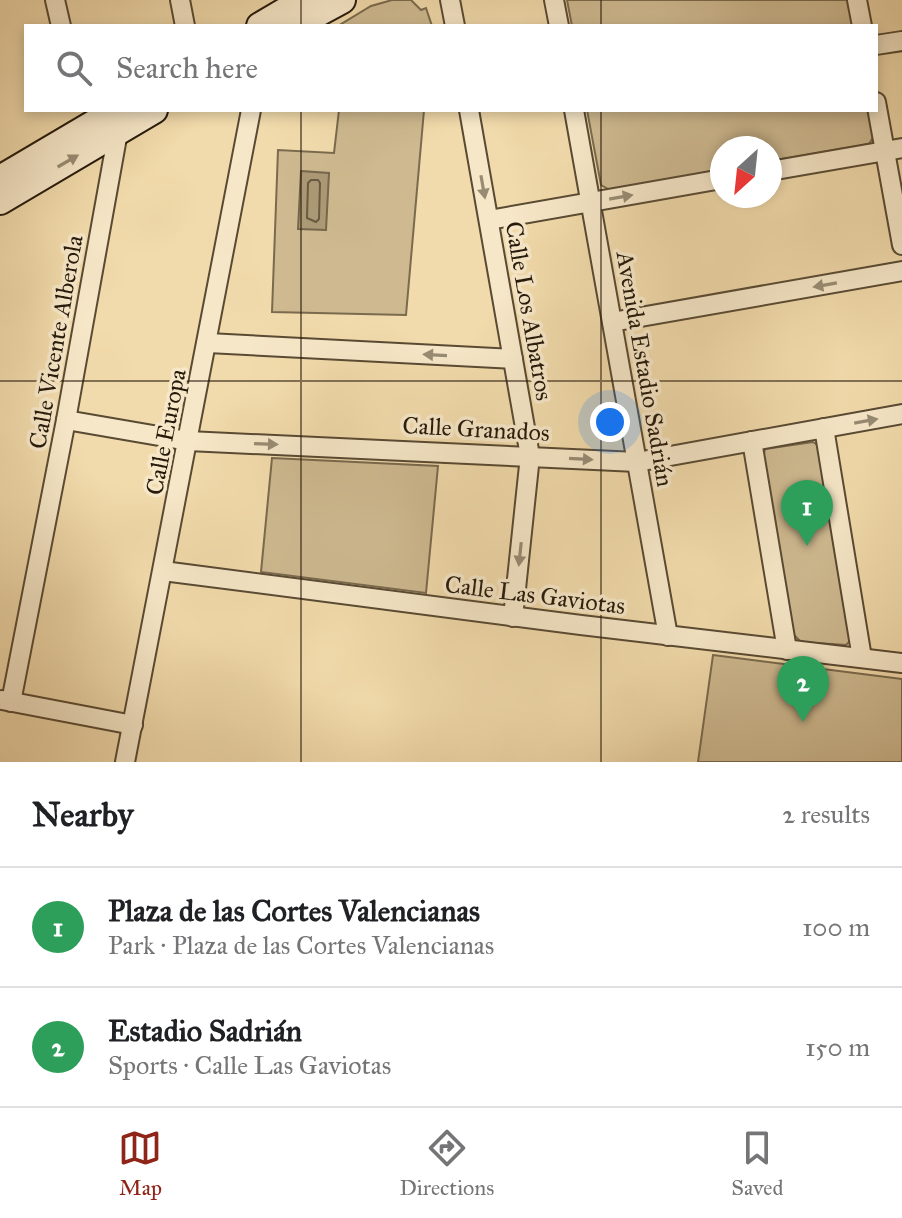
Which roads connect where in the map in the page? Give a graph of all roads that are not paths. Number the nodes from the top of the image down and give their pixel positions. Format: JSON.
{"nodes":[{"id":1,"x":55,"y":0,"type":"edge"},
{"id":2,"x":180,"y":0,"type":"edge"},
{"id":3,"x":342,"y":0,"type":"edge"},
{"id":4,"x":450,"y":0,"type":"edge"},
{"id":5,"x":554,"y":0,"type":"edge"},
{"id":6,"x":857,"y":0,"type":"edge"},
{"id":7,"x":300,"y":7,"type":"edge"},
{"id":8,"x":61,"y":24,"type":"edge"},
{"id":9,"x":185,"y":24,"type":"edge"},
{"id":10,"x":264,"y":24,"type":"edge"},
{"id":11,"x":455,"y":24,"type":"edge"},
{"id":12,"x":559,"y":24,"type":"edge"},
{"id":13,"x":862,"y":24,"type":"edge"},
{"id":14,"x":902,"y":41,"type":"edge"},
{"id":15,"x":878,"y":45,"type":"edge"},
{"id":16,"x":878,"y":107,"type":"edge"},
{"id":17,"x":147,"y":112,"type":"edge"},
{"id":18,"x":251,"y":112,"type":"edge"},
{"id":19,"x":469,"y":112,"type":"edge"},
{"id":20,"x":574,"y":112,"type":"edge"},
{"id":21,"x":81,"y":120,"type":"edge"},
{"id":22,"x":118,"y":121,"type":"edge"},
{"id":23,"x":894,"y":150,"type":"edge"},
{"id":24,"x":782,"y":169,"type":"edge"},
{"id":25,"x":0,"y":179,"type":"edge"},
{"id":26,"x":710,"y":181,"type":"edge"},
{"id":27,"x":0,"y":201,"type":"edge"},
{"id":28,"x":590,"y":202,"type":"junction"},
{"id":29,"x":489,"y":220,"type":"junction"},
{"id":30,"x":902,"y":245,"type":"edge"},
{"id":31,"x":902,"y":271,"type":"edge"},
{"id":32,"x":612,"y":322,"type":"junction"},
{"id":33,"x":208,"y":343,"type":"junction"},
{"id":34,"x":513,"y":359,"type":"junction"},
{"id":35,"x":902,"y":414,"type":"edge"},
{"id":36,"x":66,"y":420,"type":"junction"},
{"id":37,"x":824,"y":428,"type":"junction"},
{"id":38,"x":188,"y":441,"type":"junction"},
{"id":39,"x":752,"y":441,"type":"junction"},
{"id":40,"x":530,"y":456,"type":"junction"},
{"id":41,"x":637,"y":462,"type":"junction"},
{"id":42,"x":163,"y":571,"type":"junction"},
{"id":43,"x":513,"y":617,"type":"junction"},
{"id":44,"x":668,"y":636,"type":"junction"},
{"id":45,"x":787,"y":650,"type":"junction"},
{"id":46,"x":862,"y":658,"type":"junction"},
{"id":47,"x":902,"y":663,"type":"edge"},
{"id":48,"x":5,"y":701,"type":"edge"},
{"id":49,"x":133,"y":725,"type":"junction"},
{"id":50,"x":125,"y":762,"type":"edge"}],
"edges":[{"from":1,"to":8,"type":"street"},
{"from":2,"to":9,"type":"street"},
{"from":3,"to":7,"type":"main road"},
{"from":4,"to":11,"type":"street"},
{"from":5,"to":12,"type":"street"},
{"from":6,"to":13,"type":"street"},
{"from":7,"to":10,"type":"main road"},
{"from":14,"to":15,"type":"street"},
{"from":16,"to":23,"type":"street"},
{"from":17,"to":22,"type":"main road"},
{"from":18,"to":33,"type":"street","name":"Calle Europa"},
{"from":19,"to":29,"type":"street","name":"Calle Los Albatros","one_way":true},
{"from":20,"to":28,"type":"street","name":"Avenida Estadio Sadrián"},
{"from":21,"to":22,"type":"main road"},
{"from":21,"to":25,"type":"main road"},
{"from":27,"to":22,"type":"main road","one_way":true},
{"from":22,"to":36,"type":"street","name":"Calle Vicente Alberola"},
{"from":23,"to":24,"type":"street"},
{"from":23,"to":30,"type":"street"},
{"from":28,"to":26,"type":"street","one_way":true},
{"from":28,"to":29,"type":"street"},
{"from":28,"to":32,"type":"street","name":"Avenida Estadio Sadrián"},
{"from":29,"to":34,"type":"street","name":"Calle Los Albatros"},
{"from":31,"to":32,"type":"street","one_way":true},
{"from":32,"to":41,"type":"street","name":"Avenida Estadio Sadrián"},
{"from":34,"to":33,"type":"street","one_way":true},
{"from":33,"to":38,"type":"street","name":"Calle Europa"},
{"from":34,"to":40,"type":"street","name":"Calle Los Albatros"},
{"from":37,"to":35,"type":"street","name":"Calle Granados","one_way":true},
{"from":36,"to":38,"type":"street","name":"Calle Granados"},
{"from":36,"to":48,"type":"street","name":"Calle Vicente Alberola"},
{"from":37,"to":39,"type":"street","name":"Calle Granados"},
{"from":37,"to":46,"type":"street"},
{"from":38,"to":40,"type":"street","name":"Calle Granados","one_way":true},
{"from":38,"to":42,"type":"street","name":"Calle Europa"},
{"from":39,"to":41,"type":"street","name":"Calle Granados"},
{"from":39,"to":45,"type":"street"},
{"from":40,"to":41,"type":"street","name":"Calle Granados","one_way":true},
{"from":40,"to":43,"type":"street","name":"Calle Los Albatros","one_way":true},
{"from":41,"to":44,"type":"street","name":"Avenida Estadio Sadrián"},
{"from":42,"to":43,"type":"street","name":"Calle Las Gaviotas"},
{"from":42,"to":49,"type":"street","name":"Calle Europa"},
{"from":43,"to":44,"type":"street","name":"Calle Las Gaviotas"},
{"from":44,"to":45,"type":"street","name":"Calle Las Gaviotas"},
{"from":45,"to":46,"type":"street","name":"Calle Las Gaviotas"},
{"from":46,"to":47,"type":"street","name":"Calle Las Gaviotas"},
{"from":48,"to":49,"type":"street"},
{"from":49,"to":50,"type":"street","name":"Calle Europa"}]}
